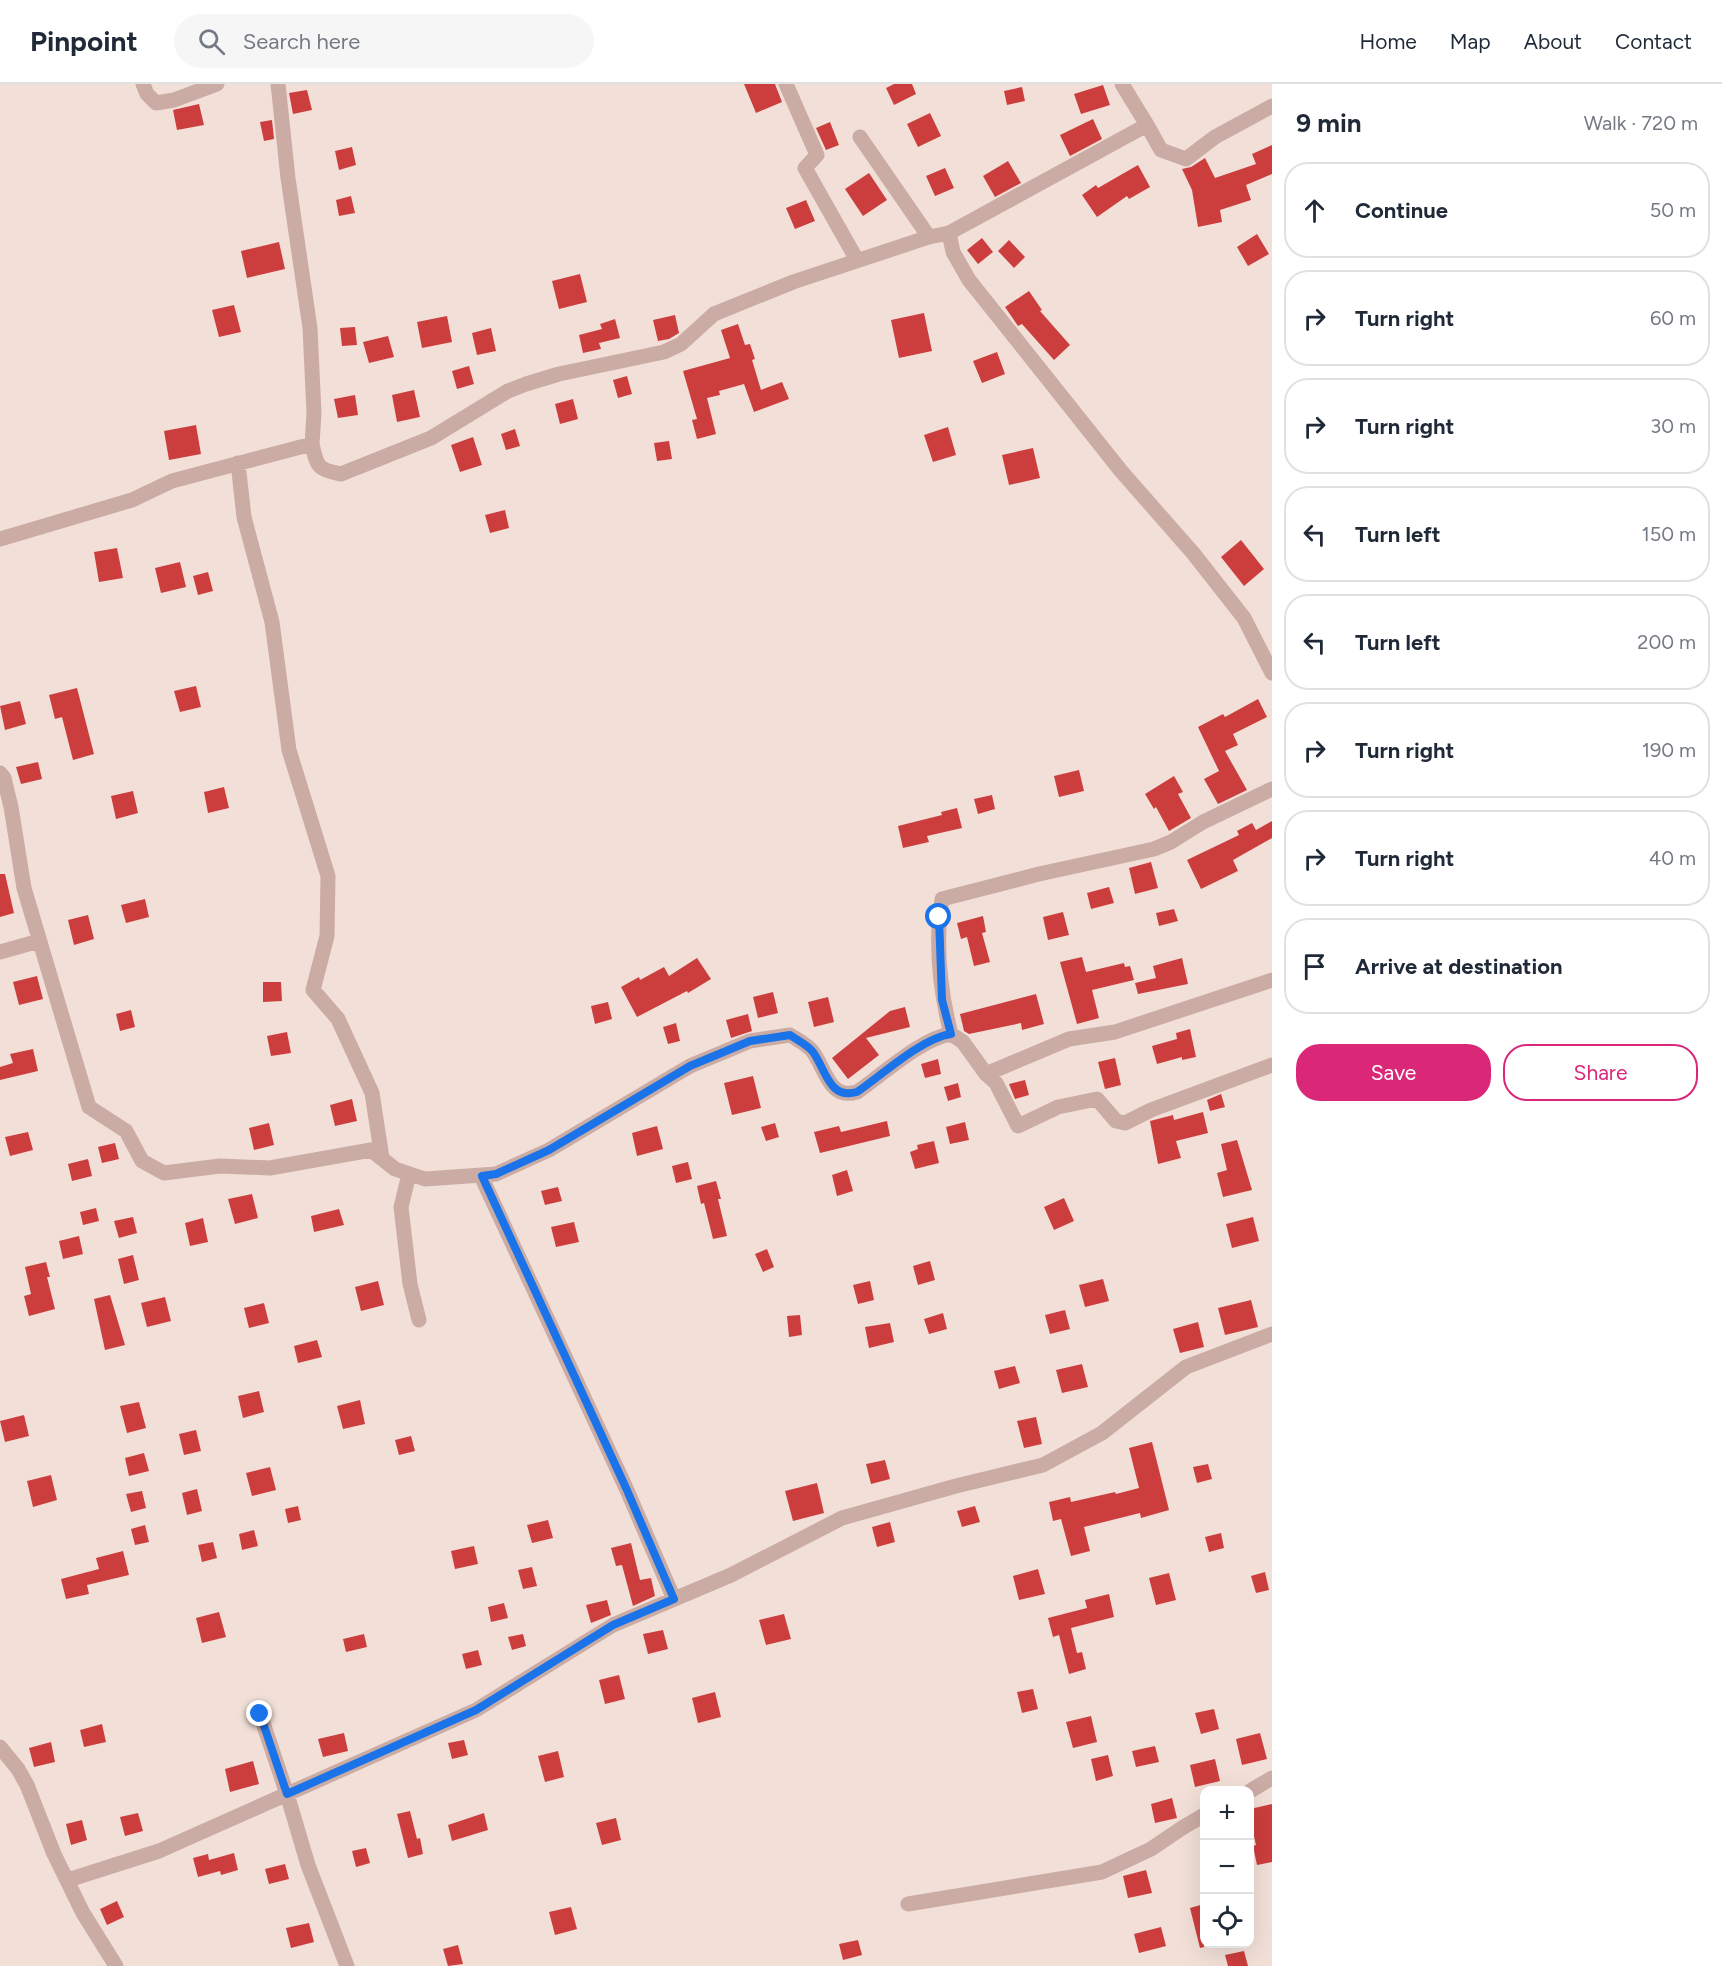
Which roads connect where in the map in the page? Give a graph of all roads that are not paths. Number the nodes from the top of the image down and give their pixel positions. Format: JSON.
{"nodes":[{"id":1,"x":142,"y":84,"type":"edge"},
{"id":2,"x":217,"y":84,"type":"edge"},
{"id":3,"x":278,"y":84,"type":"edge"},
{"id":4,"x":786,"y":84,"type":"edge"},
{"id":5,"x":1122,"y":84,"type":"edge"},
{"id":6,"x":1272,"y":106,"type":"edge"},
{"id":7,"x":1147,"y":125,"type":"junction"},
{"id":8,"x":860,"y":137,"type":"dead end"},
{"id":9,"x":949,"y":233,"type":"junction"},
{"id":10,"x":929,"y":237,"type":"junction"},
{"id":11,"x":857,"y":260,"type":"junction"},
{"id":12,"x":312,"y":444,"type":"junction"},
{"id":13,"x":238,"y":463,"type":"junction"},
{"id":14,"x":0,"y":539,"type":"edge"},
{"id":15,"x":1272,"y":673,"type":"edge"},
{"id":16,"x":0,"y":773,"type":"edge"},
{"id":17,"x":1272,"y":789,"type":"edge"},
{"id":18,"x":39,"y":941,"type":"junction"},
{"id":19,"x":0,"y":952,"type":"edge"},
{"id":20,"x":1272,"y":980,"type":"edge"},
{"id":21,"x":951,"y":1034,"type":"junction"},
{"id":22,"x":1272,"y":1065,"type":"edge"},
{"id":23,"x":986,"y":1074,"type":"junction"},
{"id":24,"x":381,"y":1158,"type":"junction"},
{"id":25,"x":409,"y":1174,"type":"junction"},
{"id":26,"x":482,"y":1176,"type":"junction"},
{"id":27,"x":419,"y":1320,"type":"dead end"},
{"id":28,"x":1272,"y":1334,"type":"edge"},
{"id":29,"x":674,"y":1599,"type":"junction"},
{"id":30,"x":260,"y":1714,"type":"dead end"},
{"id":31,"x":0,"y":1747,"type":"edge"},
{"id":32,"x":1272,"y":1778,"type":"edge"},
{"id":33,"x":1254,"y":1789,"type":"edge"},
{"id":34,"x":287,"y":1794,"type":"junction"},
{"id":35,"x":1200,"y":1817,"type":"edge"},
{"id":36,"x":68,"y":1880,"type":"junction"},
{"id":37,"x":908,"y":1904,"type":"dead end"},
{"id":38,"x":116,"y":1966,"type":"edge"},
{"id":39,"x":347,"y":1966,"type":"edge"}],
"edges":[{"from":1,"to":2,"type":"street"},
{"from":3,"to":12,"type":"street"},
{"from":4,"to":11,"type":"street"},
{"from":5,"to":7,"type":"street"},
{"from":6,"to":7,"type":"street"},
{"from":7,"to":9,"type":"street"},
{"from":8,"to":10,"type":"street"},
{"from":9,"to":10,"type":"street"},
{"from":9,"to":15,"type":"street"},
{"from":10,"to":11,"type":"street"},
{"from":11,"to":12,"type":"street"},
{"from":12,"to":13,"type":"street"},
{"from":13,"to":14,"type":"street"},
{"from":13,"to":24,"type":"street"},
{"from":16,"to":18,"type":"street"},
{"from":17,"to":21,"type":"street"},
{"from":18,"to":19,"type":"street"},
{"from":18,"to":24,"type":"street"},
{"from":20,"to":23,"type":"street"},
{"from":21,"to":23,"type":"street"},
{"from":21,"to":26,"type":"street"},
{"from":22,"to":23,"type":"street"},
{"from":24,"to":25,"type":"street"},
{"from":25,"to":26,"type":"street"},
{"from":25,"to":27,"type":"street"},
{"from":26,"to":29,"type":"street"},
{"from":28,"to":29,"type":"street"},
{"from":29,"to":34,"type":"street"},
{"from":30,"to":34,"type":"street"},
{"from":31,"to":36,"type":"street"},
{"from":32,"to":33,"type":"street"},
{"from":34,"to":36,"type":"street"},
{"from":34,"to":39,"type":"street"},
{"from":35,"to":37,"type":"street"},
{"from":36,"to":38,"type":"street"}]}
